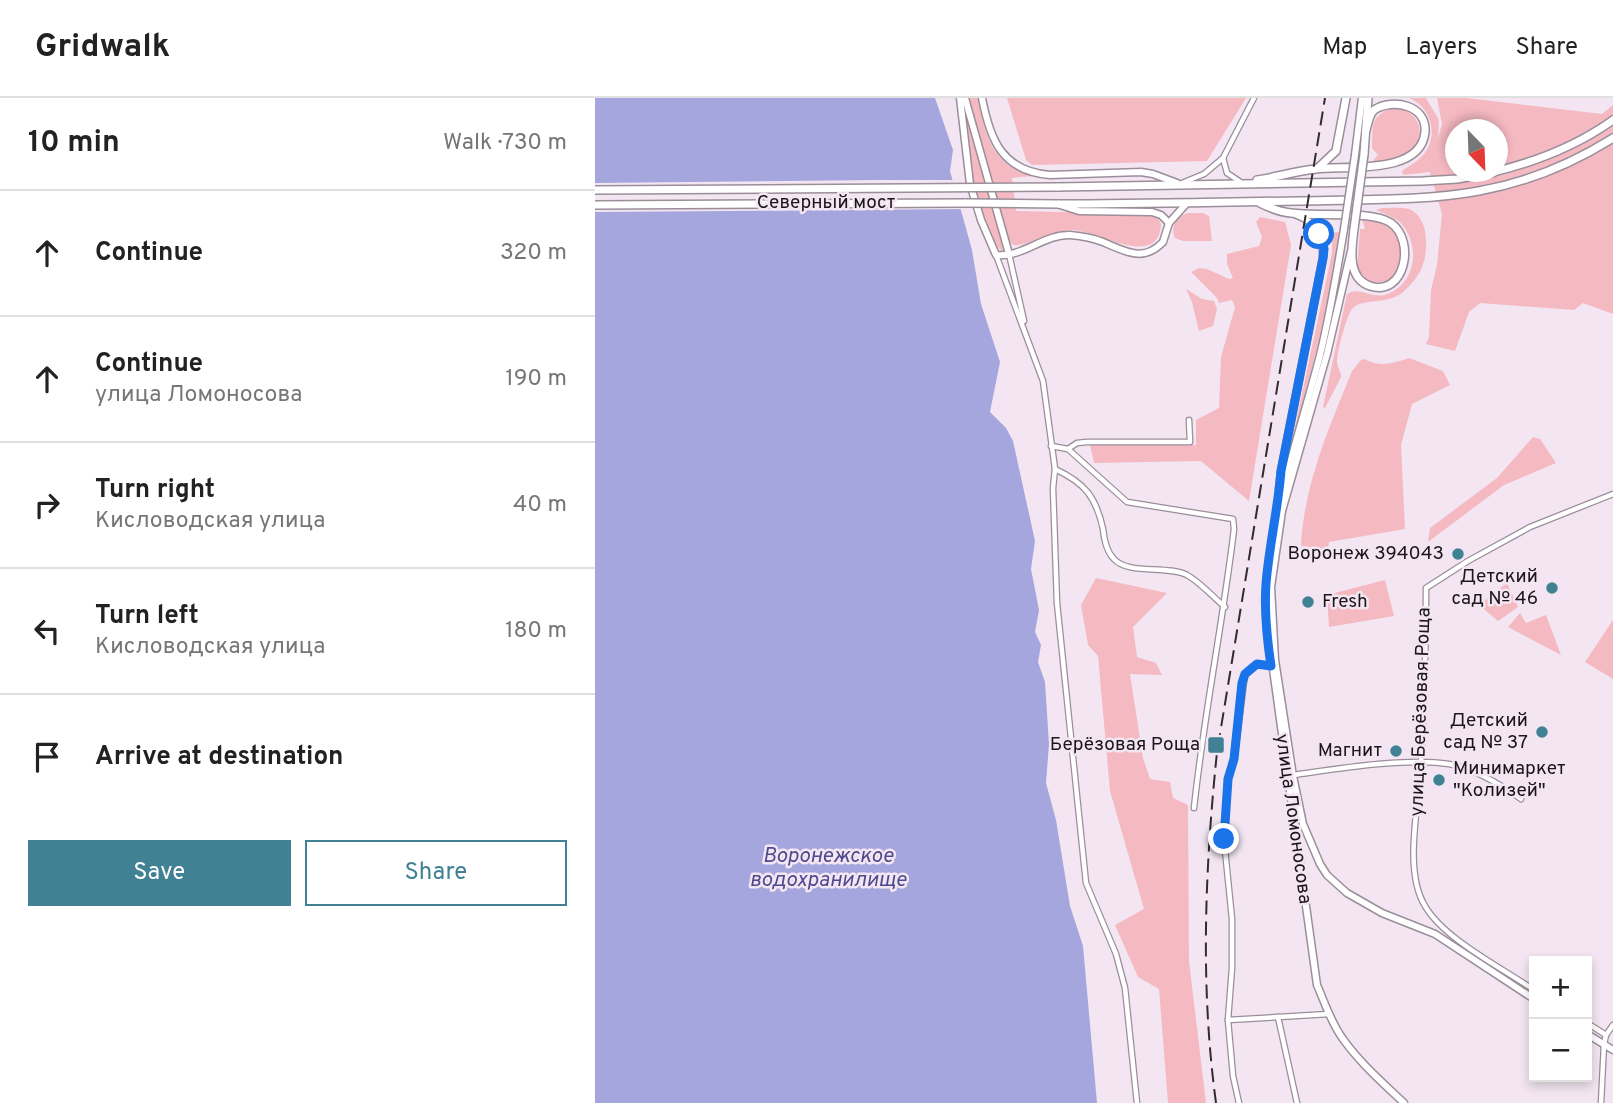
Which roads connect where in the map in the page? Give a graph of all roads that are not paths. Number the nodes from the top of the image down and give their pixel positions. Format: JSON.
{"nodes":[{"id":1,"x":963,"y":98,"type":"edge"},
{"id":2,"x":982,"y":98,"type":"edge"},
{"id":3,"x":1254,"y":98,"type":"edge"},
{"id":4,"x":1346,"y":98,"type":"edge"},
{"id":5,"x":1362,"y":98,"type":"edge"},
{"id":6,"x":1368,"y":98,"type":"edge"},
{"id":7,"x":1613,"y":120,"type":"edge"},
{"id":8,"x":1366,"y":130,"type":"junction"},
{"id":9,"x":1613,"y":138,"type":"edge"},
{"id":10,"x":1223,"y":158,"type":"junction"},
{"id":11,"x":1508,"y":167,"type":"edge"},
{"id":12,"x":1317,"y":169,"type":"junction"},
{"id":13,"x":1445,"y":179,"type":"edge"},
{"id":14,"x":1244,"y":183,"type":"junction"},
{"id":15,"x":1179,"y":184,"type":"junction"},
{"id":16,"x":595,"y":190,"type":"edge"},
{"id":17,"x":1257,"y":202,"type":"junction"},
{"id":18,"x":1058,"y":204,"type":"junction"},
{"id":19,"x":1187,"y":204,"type":"junction"},
{"id":20,"x":595,"y":205,"type":"edge"},
{"id":21,"x":1291,"y":213,"type":"junction"},
{"id":22,"x":1169,"y":223,"type":"junction"},
{"id":23,"x":1353,"y":238,"type":"junction"},
{"id":24,"x":1009,"y":254,"type":"junction"},
{"id":25,"x":996,"y":255,"type":"junction"},
{"id":26,"x":1027,"y":336,"type":"junction"},
{"id":27,"x":1189,"y":420,"type":"dead end"},
{"id":28,"x":1051,"y":446,"type":"junction"},
{"id":29,"x":1068,"y":449,"type":"junction"},
{"id":30,"x":1055,"y":469,"type":"junction"},
{"id":31,"x":1613,"y":494,"type":"edge"},
{"id":32,"x":1278,"y":505,"type":"junction"},
{"id":33,"x":1225,"y":607,"type":"junction"},
{"id":34,"x":1271,"y":666,"type":"junction"},
{"id":35,"x":1421,"y":762,"type":"junction"},
{"id":36,"x":1290,"y":776,"type":"junction"},
{"id":37,"x":1521,"y":799,"type":"dead end"},
{"id":38,"x":1194,"y":807,"type":"dead end"},
{"id":39,"x":1529,"y":987,"type":"edge"},
{"id":40,"x":1529,"y":996,"type":"edge"},
{"id":41,"x":1329,"y":1014,"type":"junction"},
{"id":42,"x":1278,"y":1017,"type":"junction"},
{"id":43,"x":1228,"y":1020,"type":"junction"},
{"id":44,"x":1613,"y":1025,"type":"edge"},
{"id":45,"x":1592,"y":1026,"type":"edge"},
{"id":46,"x":1606,"y":1035,"type":"junction"},
{"id":47,"x":1592,"y":1037,"type":"edge"},
{"id":48,"x":1604,"y":1044,"type":"junction"},
{"id":49,"x":1613,"y":1050,"type":"edge"},
{"id":50,"x":1137,"y":1103,"type":"edge"},
{"id":51,"x":1239,"y":1103,"type":"edge"},
{"id":52,"x":1297,"y":1103,"type":"edge"},
{"id":53,"x":1404,"y":1103,"type":"edge"},
{"id":54,"x":1601,"y":1103,"type":"edge"}],
"edges":[{"from":1,"to":24,"type":"main road"},
{"from":1,"to":25,"type":"main road"},
{"from":2,"to":15,"type":"main road"},
{"from":3,"to":10,"type":"street"},
{"from":4,"to":12,"type":"main road"},
{"from":5,"to":32,"type":"main road","bridge":true},
{"from":6,"to":8,"type":"main road"},
{"from":7,"to":11,"type":"main road"},
{"from":8,"to":12,"type":"main road"},
{"from":8,"to":23,"type":"main road","bridge":true},
{"from":9,"to":17,"type":"main road","name":"Северный мост"},
{"from":10,"to":14,"type":"street"},
{"from":10,"to":15,"type":"street"},
{"from":12,"to":14,"type":"main road"},
{"from":13,"to":14,"type":"main road"},
{"from":14,"to":15,"type":"main road","name":"Северный мост"},
{"from":15,"to":16,"type":"main road","name":"Северный мост","bridge":true},
{"from":17,"to":19,"type":"main road","name":"Северный мост"},
{"from":17,"to":21,"type":"main road"},
{"from":18,"to":19,"type":"main road","name":"Северный мост"},
{"from":18,"to":20,"type":"main road","name":"Северный мост","bridge":true},
{"from":18,"to":22,"type":"main road"},
{"from":19,"to":22,"type":"main road"},
{"from":21,"to":23,"type":"main road"},
{"from":21,"to":32,"type":"main road"},
{"from":22,"to":24,"type":"main road"},
{"from":23,"to":36,"type":"main road","name":"улица Ломоносова"},
{"from":24,"to":25,"type":"main road"},
{"from":24,"to":26,"type":"street"},
{"from":25,"to":26,"type":"street"},
{"from":26,"to":28,"type":"street"},
{"from":27,"to":29,"type":"street"},
{"from":28,"to":29,"type":"street"},
{"from":28,"to":30,"type":"street"},
{"from":29,"to":33,"type":"street"},
{"from":30,"to":33,"type":"street"},
{"from":30,"to":50,"type":"street"},
{"from":31,"to":35,"type":"street","name":"улица Берёзовая Роща"},
{"from":32,"to":34,"type":"main road","name":"улица Ломоносова"},
{"from":33,"to":38,"type":"street"},
{"from":34,"to":36,"type":"main road","name":"улица Ломоносова"},
{"from":34,"to":43,"type":"street"},
{"from":35,"to":36,"type":"street"},
{"from":35,"to":37,"type":"street"},
{"from":35,"to":39,"type":"street","name":"улица Берёзовая Роща"},
{"from":36,"to":40,"type":"main road"},
{"from":36,"to":41,"type":"main road","name":"улица Ломоносова"},
{"from":41,"to":42,"type":"street"},
{"from":41,"to":53,"type":"main road","name":"улица Ломоносова"},
{"from":42,"to":43,"type":"street"},
{"from":42,"to":52,"type":"street"},
{"from":43,"to":51,"type":"street"},
{"from":44,"to":46,"type":"street"},
{"from":45,"to":46,"type":"street"},
{"from":46,"to":48,"type":"street"},
{"from":47,"to":48,"type":"main road"},
{"from":48,"to":49,"type":"main road"},
{"from":48,"to":54,"type":"street"}]}
